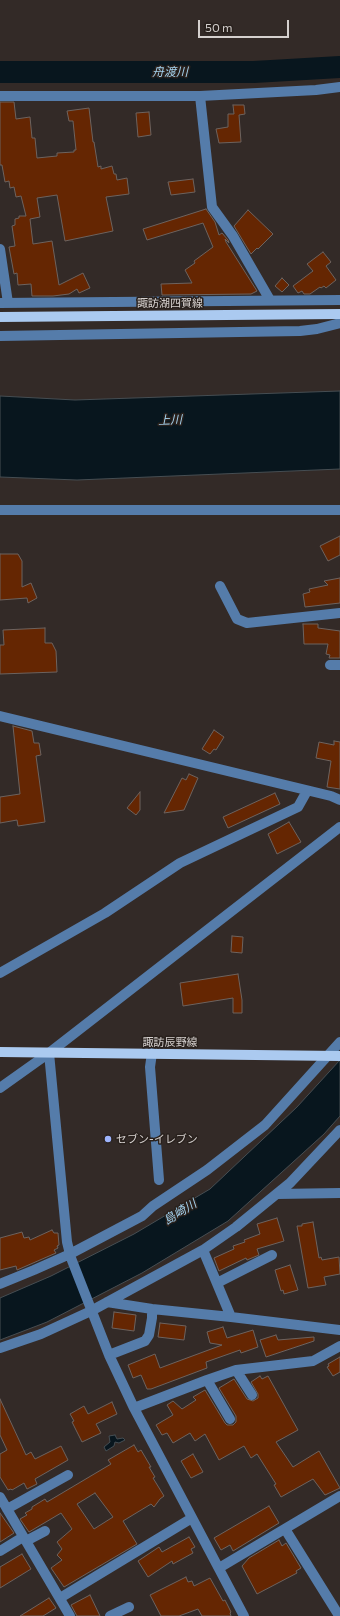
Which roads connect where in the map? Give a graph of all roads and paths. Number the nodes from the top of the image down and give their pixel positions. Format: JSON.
{"nodes":[{"id":1,"x":340,"y":87,"type":"edge"},
{"id":2,"x":0,"y":96,"type":"edge"},
{"id":3,"x":200,"y":96,"type":"junction"},
{"id":4,"x":0,"y":249,"type":"edge"},
{"id":5,"x":270,"y":300,"type":"junction"},
{"id":6,"x":340,"y":300,"type":"edge"},
{"id":7,"x":4,"y":303,"type":"edge"},
{"id":8,"x":340,"y":314,"type":"edge"},
{"id":9,"x":0,"y":317,"type":"edge"},
{"id":10,"x":340,"y":322,"type":"edge"},
{"id":11,"x":0,"y":336,"type":"edge"},
{"id":12,"x":0,"y":510,"type":"edge"},
{"id":13,"x":340,"y":510,"type":"edge"},
{"id":14,"x":220,"y":586,"type":"dead end"},
{"id":15,"x":340,"y":613,"type":"edge"},
{"id":16,"x":0,"y":716,"type":"edge"},
{"id":17,"x":307,"y":790,"type":"junction"},
{"id":18,"x":340,"y":800,"type":"edge"},
{"id":19,"x":340,"y":827,"type":"edge"},
{"id":20,"x":0,"y":973,"type":"edge"},
{"id":21,"x":340,"y":1042,"type":"edge"},
{"id":22,"x":0,"y":1052,"type":"edge"},
{"id":23,"x":49,"y":1053,"type":"junction"},
{"id":24,"x":152,"y":1053,"type":"junction"},
{"id":25,"x":334,"y":1056,"type":"edge"},
{"id":26,"x":0,"y":1088,"type":"edge"},
{"id":27,"x":340,"y":1130,"type":"edge"},
{"id":28,"x":159,"y":1180,"type":"dead end"},
{"id":29,"x":277,"y":1194,"type":"junction"},
{"id":30,"x":340,"y":1194,"type":"edge"},
{"id":31,"x":203,"y":1250,"type":"junction"},
{"id":32,"x":272,"y":1255,"type":"dead end"},
{"id":33,"x":70,"y":1256,"type":"junction"},
{"id":34,"x":217,"y":1283,"type":"junction"},
{"id":35,"x":0,"y":1284,"type":"edge"},
{"id":36,"x":107,"y":1302,"type":"junction"},
{"id":37,"x":90,"y":1308,"type":"junction"},
{"id":38,"x":152,"y":1309,"type":"junction"},
{"id":39,"x":231,"y":1317,"type":"junction"},
{"id":40,"x":340,"y":1330,"type":"edge"},
{"id":41,"x":340,"y":1346,"type":"edge"},
{"id":42,"x":0,"y":1348,"type":"edge"},
{"id":43,"x":109,"y":1355,"type":"junction"},
{"id":44,"x":236,"y":1370,"type":"junction"},
{"id":45,"x":207,"y":1380,"type":"junction"},
{"id":46,"x":252,"y":1395,"type":"dead end"},
{"id":47,"x":134,"y":1408,"type":"junction"},
{"id":48,"x":230,"y":1419,"type":"dead end"},
{"id":49,"x":68,"y":1475,"type":"dead end"},
{"id":50,"x":340,"y":1496,"type":"edge"},
{"id":51,"x":0,"y":1497,"type":"edge"},
{"id":52,"x":7,"y":1509,"type":"junction"},
{"id":53,"x":192,"y":1518,"type":"junction"},
{"id":54,"x":285,"y":1529,"type":"junction"},
{"id":55,"x":45,"y":1531,"type":"dead end"},
{"id":56,"x":25,"y":1539,"type":"junction"},
{"id":57,"x":0,"y":1551,"type":"edge"},
{"id":58,"x":219,"y":1568,"type":"junction"},
{"id":59,"x":60,"y":1598,"type":"junction"},
{"id":60,"x":129,"y":1607,"type":"dead end"},
{"id":61,"x":340,"y":1614,"type":"edge"},
{"id":62,"x":70,"y":1616,"type":"edge"},
{"id":63,"x":110,"y":1616,"type":"edge"},
{"id":64,"x":244,"y":1616,"type":"edge"}],
"edges":[{"from":1,"to":3,"type":"street"},
{"from":2,"to":3,"type":"street"},
{"from":3,"to":5,"type":"street"},
{"from":4,"to":7,"type":"street"},
{"from":5,"to":6,"type":"street"},
{"from":5,"to":7,"type":"street"},
{"from":8,"to":9,"type":"main road","name":"諏訪湖四賀線"},
{"from":10,"to":11,"type":"street"},
{"from":12,"to":13,"type":"street"},
{"from":14,"to":15,"type":"street"},
{"from":16,"to":17,"type":"street"},
{"from":17,"to":18,"type":"street"},
{"from":17,"to":20,"type":"street"},
{"from":19,"to":23,"type":"street"},
{"from":21,"to":25,"type":"street"},
{"from":22,"to":23,"type":"main road","name":"諏訪辰野線"},
{"from":23,"to":24,"type":"main road","name":"諏訪辰野線"},
{"from":23,"to":26,"type":"street"},
{"from":23,"to":33,"type":"street"},
{"from":24,"to":25,"type":"main road","name":"諏訪辰野線"},
{"from":24,"to":28,"type":"street"},
{"from":25,"to":33,"type":"street"},
{"from":27,"to":29,"type":"street"},
{"from":29,"to":30,"type":"street"},
{"from":29,"to":31,"type":"street"},
{"from":31,"to":34,"type":"street"},
{"from":31,"to":36,"type":"street"},
{"from":32,"to":34,"type":"street"},
{"from":33,"to":35,"type":"street"},
{"from":33,"to":37,"type":"street"},
{"from":34,"to":39,"type":"street"},
{"from":36,"to":37,"type":"street"},
{"from":36,"to":38,"type":"street"},
{"from":37,"to":42,"type":"street"},
{"from":37,"to":43,"type":"street"},
{"from":38,"to":39,"type":"street"},
{"from":38,"to":43,"type":"street"},
{"from":39,"to":40,"type":"street"},
{"from":41,"to":44,"type":"street"},
{"from":43,"to":47,"type":"street"},
{"from":44,"to":45,"type":"street"},
{"from":44,"to":46,"type":"street"},
{"from":45,"to":47,"type":"street"},
{"from":45,"to":48,"type":"street"},
{"from":47,"to":53,"type":"street"},
{"from":49,"to":52,"type":"street"},
{"from":50,"to":54,"type":"street"},
{"from":51,"to":52,"type":"street"},
{"from":52,"to":56,"type":"street"},
{"from":53,"to":58,"type":"street"},
{"from":53,"to":59,"type":"street"},
{"from":54,"to":58,"type":"street"},
{"from":54,"to":61,"type":"street"},
{"from":55,"to":56,"type":"street"},
{"from":56,"to":57,"type":"street"},
{"from":56,"to":59,"type":"street"},
{"from":58,"to":64,"type":"street"},
{"from":59,"to":62,"type":"street"},
{"from":60,"to":63,"type":"street"}]}
